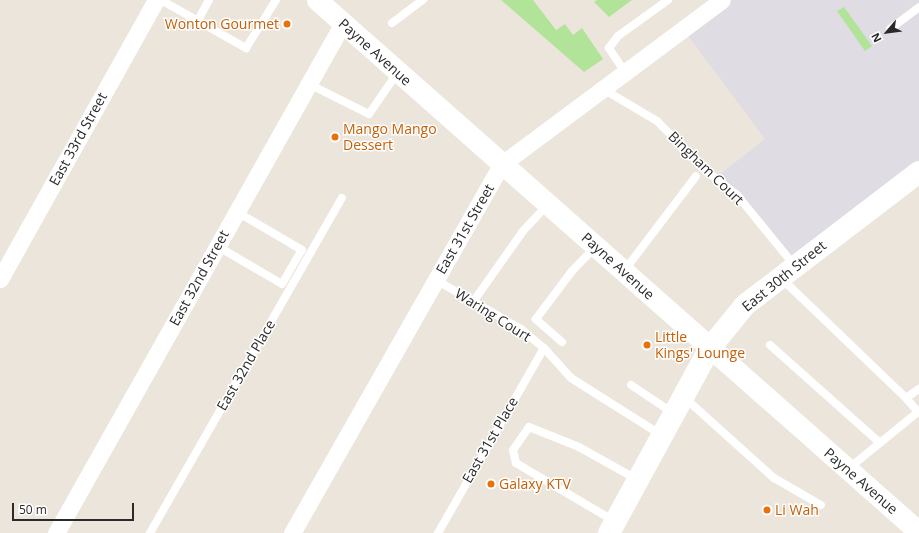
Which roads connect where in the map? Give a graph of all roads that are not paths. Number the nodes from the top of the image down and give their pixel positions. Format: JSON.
{"nodes":[{"id":1,"x":156,"y":0,"type":"edge"},
{"id":2,"x":162,"y":0,"type":"edge"},
{"id":3,"x":209,"y":0,"type":"edge"},
{"id":4,"x":276,"y":0,"type":"edge"},
{"id":5,"x":317,"y":0,"type":"edge"},
{"id":6,"x":423,"y":0,"type":"edge"},
{"id":7,"x":668,"y":0,"type":"edge"},
{"id":8,"x":722,"y":0,"type":"edge"},
{"id":9,"x":919,"y":8,"type":"edge"},
{"id":10,"x":198,"y":20,"type":"junction"},
{"id":11,"x":343,"y":23,"type":"junction"},
{"id":12,"x":392,"y":23,"type":"dead end"},
{"id":13,"x":890,"y":29,"type":"dead end"},
{"id":14,"x":398,"y":72,"type":"junction"},
{"id":15,"x":625,"y":72,"type":"junction"},
{"id":16,"x":309,"y":84,"type":"junction"},
{"id":17,"x":602,"y":88,"type":"junction"},
{"id":18,"x":502,"y":164,"type":"junction"},
{"id":19,"x":919,"y":172,"type":"edge"},
{"id":20,"x":696,"y":176,"type":"dead end"},
{"id":21,"x":342,"y":198,"type":"dead end"},
{"id":22,"x":548,"y":204,"type":"junction"},
{"id":23,"x":236,"y":212,"type":"junction"},
{"id":24,"x":217,"y":246,"type":"junction"},
{"id":25,"x":596,"y":246,"type":"junction"},
{"id":26,"x":624,"y":271,"type":"junction"},
{"id":27,"x":787,"y":271,"type":"junction"},
{"id":28,"x":0,"y":279,"type":"edge"},
{"id":29,"x":436,"y":280,"type":"junction"},
{"id":30,"x":473,"y":302,"type":"junction"},
{"id":31,"x":562,"y":342,"type":"dead end"},
{"id":32,"x":770,"y":345,"type":"dead end"},
{"id":33,"x":544,"y":348,"type":"junction"},
{"id":34,"x":710,"y":348,"type":"junction"},
{"id":35,"x":631,"y":385,"type":"dead end"},
{"id":36,"x":919,"y":389,"type":"edge"},
{"id":37,"x":906,"y":398,"type":"junction"},
{"id":38,"x":680,"y":406,"type":"junction"},
{"id":39,"x":919,"y":413,"type":"edge"},
{"id":40,"x":663,"y":437,"type":"junction"},
{"id":41,"x":880,"y":443,"type":"junction"},
{"id":42,"x":847,"y":469,"type":"junction"},
{"id":43,"x":639,"y":480,"type":"junction"},
{"id":44,"x":821,"y":504,"type":"dead end"},
{"id":45,"x":612,"y":527,"type":"edge"},
{"id":46,"x":919,"y":532,"type":"edge"},
{"id":47,"x":56,"y":533,"type":"edge"},
{"id":48,"x":150,"y":533,"type":"edge"},
{"id":49,"x":292,"y":533,"type":"edge"},
{"id":50,"x":438,"y":533,"type":"edge"}],
"edges":[{"from":1,"to":28,"type":"street","name":"East 33rd Street"},
{"from":2,"to":10,"type":"lane"},
{"from":3,"to":10,"type":"lane"},
{"from":4,"to":10,"type":"lane"},
{"from":5,"to":11,"type":"street","name":"Payne Avenue"},
{"from":6,"to":12,"type":"lane"},
{"from":7,"to":15,"type":"lane"},
{"from":8,"to":15,"type":"street","name":"East 31st Street"},
{"from":9,"to":13,"type":"lane"},
{"from":11,"to":14,"type":"street","name":"Payne Avenue"},
{"from":11,"to":16,"type":"street","name":"East 32nd Street"},
{"from":14,"to":16,"type":"lane"},
{"from":14,"to":18,"type":"street","name":"Payne Avenue"},
{"from":15,"to":17,"type":"street","name":"East 31st Street"},
{"from":16,"to":23,"type":"street","name":"East 32nd Street"},
{"from":17,"to":18,"type":"street","name":"East 31st Street"},
{"from":17,"to":27,"type":"lane","name":"Bingham Court"},
{"from":18,"to":22,"type":"street","name":"Payne Avenue"},
{"from":18,"to":29,"type":"street","name":"East 31st Street"},
{"from":19,"to":27,"type":"main road","name":"East 30th Street"},
{"from":20,"to":26,"type":"lane"},
{"from":21,"to":48,"type":"lane","name":"East 32nd Place"},
{"from":22,"to":25,"type":"street","name":"Payne Avenue"},
{"from":22,"to":30,"type":"lane"},
{"from":23,"to":24,"type":"street","name":"East 32nd Street"},
{"from":23,"to":24,"type":"lane"},
{"from":24,"to":47,"type":"street","name":"East 32nd Street"},
{"from":25,"to":26,"type":"street","name":"Payne Avenue"},
{"from":25,"to":31,"type":"lane"},
{"from":26,"to":34,"type":"street","name":"Payne Avenue"},
{"from":27,"to":34,"type":"main road","name":"East 30th Street"},
{"from":27,"to":37,"type":"lane","name":"Bingham Court"},
{"from":29,"to":30,"type":"lane","name":"Waring Court"},
{"from":29,"to":49,"type":"street","name":"East 31st Street"},
{"from":30,"to":33,"type":"lane","name":"Waring Court"},
{"from":32,"to":41,"type":"lane"},
{"from":33,"to":40,"type":"lane","name":"Waring Court"},
{"from":33,"to":50,"type":"lane","name":"East 31st Place"},
{"from":34,"to":38,"type":"main road","name":"East 30th Street"},
{"from":34,"to":42,"type":"street","name":"Payne Avenue"},
{"from":35,"to":38,"type":"lane"},
{"from":36,"to":37,"type":"lane"},
{"from":37,"to":39,"type":"lane","name":"Bingham Court"},
{"from":38,"to":40,"type":"main road","name":"East 30th Street"},
{"from":38,"to":44,"type":"lane"},
{"from":39,"to":41,"type":"lane"},
{"from":40,"to":43,"type":"main road","name":"East 30th Street"},
{"from":41,"to":42,"type":"lane"},
{"from":42,"to":46,"type":"street","name":"Payne Avenue"},
{"from":43,"to":45,"type":"main road","name":"East 30th Street"},
{"from":43,"to":45,"type":"lane"}]}
